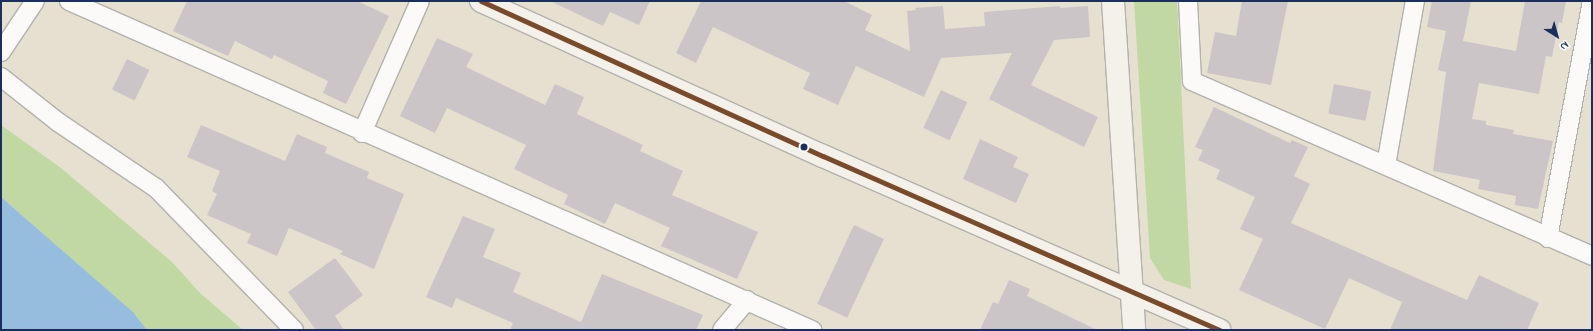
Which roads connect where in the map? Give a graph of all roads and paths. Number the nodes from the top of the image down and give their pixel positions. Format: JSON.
{"nodes":[{"id":1,"x":35,"y":1,"type":"edge"},
{"id":2,"x":69,"y":1,"type":"edge"},
{"id":3,"x":420,"y":1,"type":"edge"},
{"id":4,"x":481,"y":1,"type":"edge"},
{"id":5,"x":1113,"y":1,"type":"edge"},
{"id":6,"x":1188,"y":1,"type":"edge"},
{"id":7,"x":1415,"y":1,"type":"edge"},
{"id":8,"x":1592,"y":1,"type":"edge"},
{"id":9,"x":1,"y":52,"type":"edge"},
{"id":10,"x":1,"y":76,"type":"edge"},
{"id":11,"x":362,"y":133,"type":"junction"},
{"id":12,"x":1386,"y":165,"type":"junction"},
{"id":13,"x":1548,"y":238,"type":"junction"},
{"id":14,"x":1592,"y":256,"type":"edge"},
{"id":15,"x":1132,"y":290,"type":"junction"},
{"id":16,"x":747,"y":300,"type":"junction"},
{"id":17,"x":294,"y":330,"type":"edge"},
{"id":18,"x":722,"y":330,"type":"edge"},
{"id":19,"x":812,"y":330,"type":"edge"},
{"id":20,"x":1134,"y":330,"type":"edge"},
{"id":21,"x":1220,"y":330,"type":"edge"}],
"edges":[{"from":1,"to":9,"type":"street"},
{"from":2,"to":11,"type":"street"},
{"from":3,"to":11,"type":"street"},
{"from":4,"to":15,"type":"street"},
{"from":5,"to":15,"type":"street"},
{"from":6,"to":12,"type":"street"},
{"from":7,"to":12,"type":"street"},
{"from":8,"to":13,"type":"street"},
{"from":10,"to":17,"type":"street"},
{"from":11,"to":16,"type":"street"},
{"from":12,"to":13,"type":"street"},
{"from":13,"to":14,"type":"street"},
{"from":15,"to":20,"type":"street"},
{"from":15,"to":21,"type":"street"},
{"from":16,"to":18,"type":"street"},
{"from":16,"to":19,"type":"street"}]}
